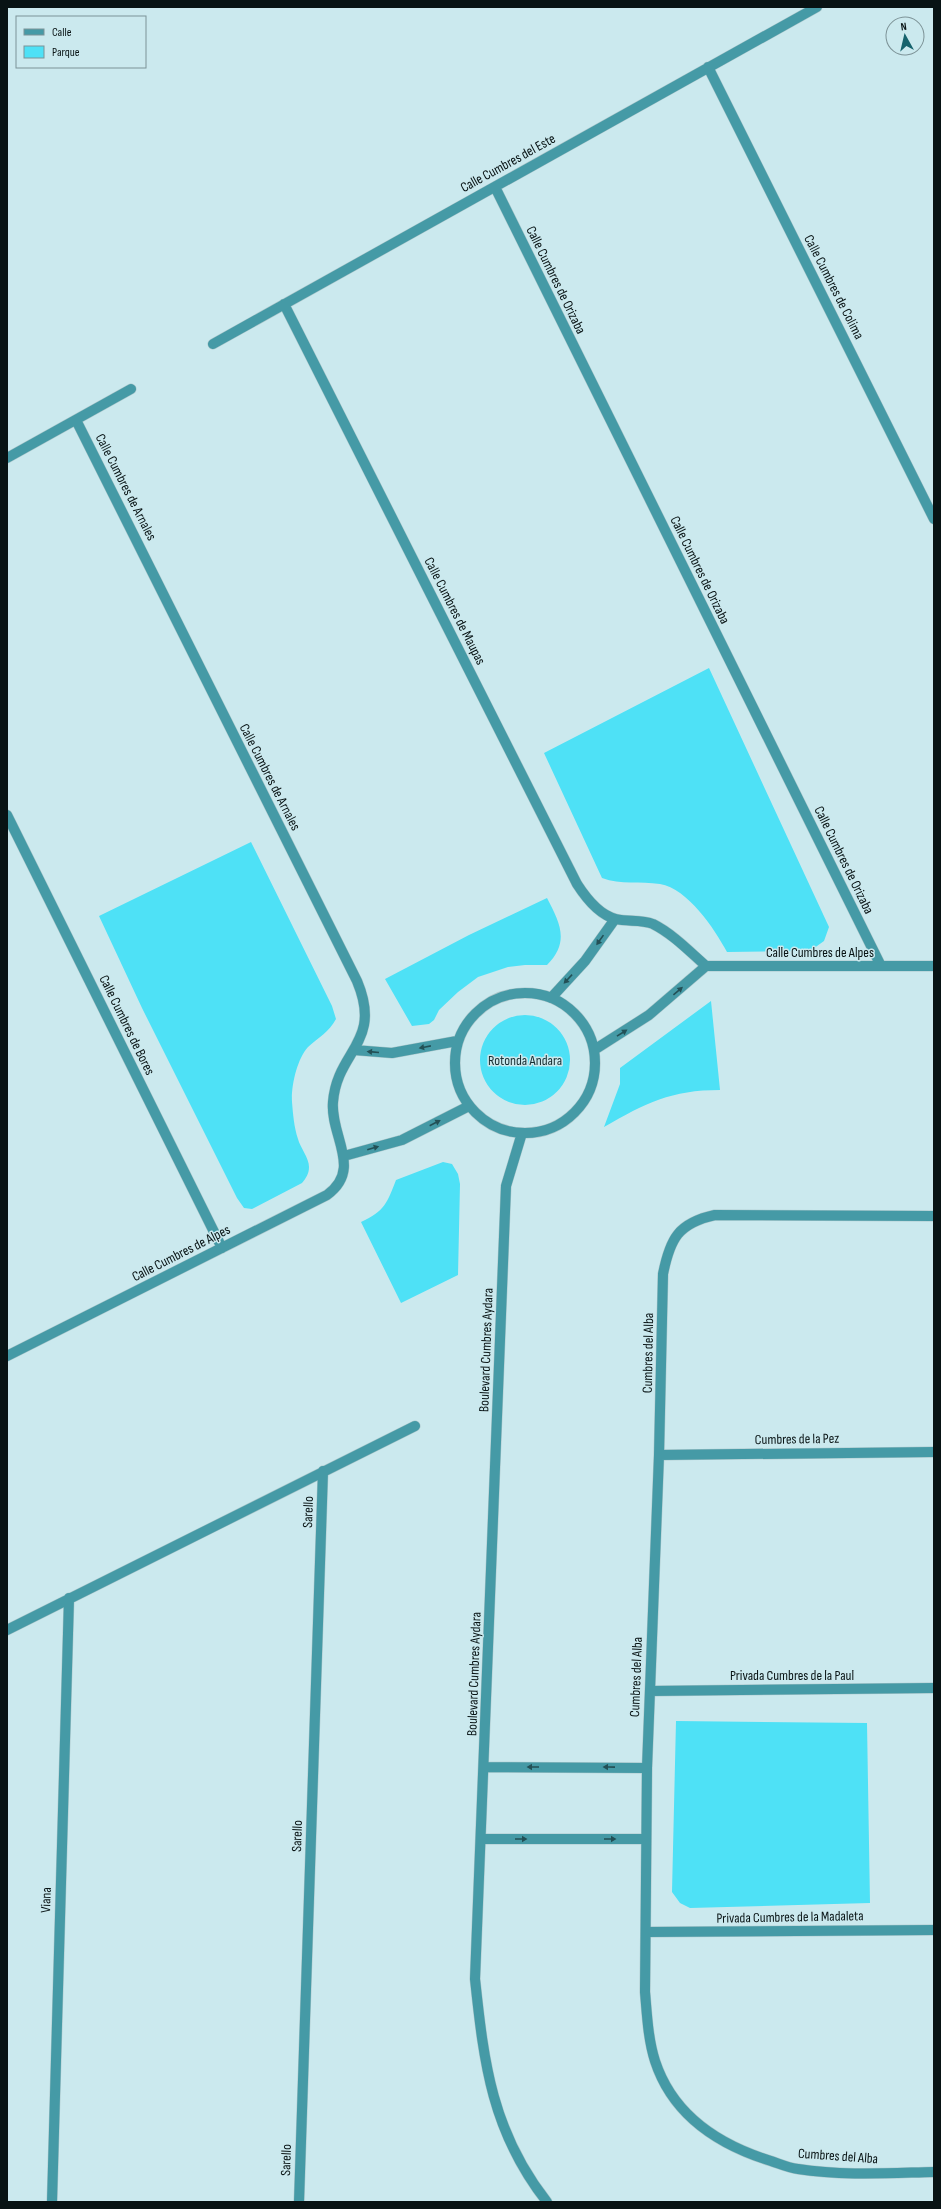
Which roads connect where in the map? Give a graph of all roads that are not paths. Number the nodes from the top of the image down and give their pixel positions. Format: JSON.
{"nodes":[{"id":1,"x":817,"y":7,"type":"edge"},
{"id":2,"x":708,"y":67,"type":"junction"},
{"id":3,"x":494,"y":187,"type":"junction"},
{"id":4,"x":284,"y":304,"type":"junction"},
{"id":5,"x":213,"y":344,"type":"dead end"},
{"id":6,"x":131,"y":389,"type":"dead end"},
{"id":7,"x":76,"y":420,"type":"junction"},
{"id":8,"x":7,"y":458,"type":"edge"},
{"id":9,"x":934,"y":519,"type":"edge"},
{"id":10,"x":7,"y":815,"type":"edge"},
{"id":11,"x":615,"y":919,"type":"junction"},
{"id":12,"x":706,"y":966,"type":"junction"},
{"id":13,"x":881,"y":966,"type":"junction"},
{"id":14,"x":934,"y":966,"type":"edge"},
{"id":15,"x":551,"y":998,"type":"junction"},
{"id":16,"x":458,"y":1041,"type":"junction"},
{"id":17,"x":354,"y":1050,"type":"junction"},
{"id":18,"x":594,"y":1050,"type":"junction"},
{"id":19,"x":469,"y":1106,"type":"junction"},
{"id":20,"x":522,"y":1133,"type":"junction"},
{"id":21,"x":344,"y":1156,"type":"junction"},
{"id":22,"x":934,"y":1216,"type":"edge"},
{"id":23,"x":222,"y":1248,"type":"junction"},
{"id":24,"x":7,"y":1355,"type":"edge"},
{"id":25,"x":415,"y":1426,"type":"dead end"},
{"id":26,"x":934,"y":1452,"type":"edge"},
{"id":27,"x":659,"y":1455,"type":"junction"},
{"id":28,"x":323,"y":1471,"type":"junction"},
{"id":29,"x":69,"y":1598,"type":"junction"},
{"id":30,"x":7,"y":1630,"type":"edge"},
{"id":31,"x":934,"y":1688,"type":"edge"},
{"id":32,"x":650,"y":1691,"type":"junction"},
{"id":33,"x":484,"y":1767,"type":"junction"},
{"id":34,"x":647,"y":1768,"type":"junction"},
{"id":35,"x":482,"y":1839,"type":"junction"},
{"id":36,"x":646,"y":1839,"type":"junction"},
{"id":37,"x":934,"y":1930,"type":"edge"},
{"id":38,"x":646,"y":1932,"type":"junction"},
{"id":39,"x":934,"y":2172,"type":"edge"},
{"id":40,"x":52,"y":2202,"type":"edge"},
{"id":41,"x":299,"y":2202,"type":"edge"},
{"id":42,"x":547,"y":2202,"type":"edge"}],
"edges":[{"from":1,"to":2,"type":"street","name":"Calle Cumbres del Este"},
{"from":2,"to":3,"type":"street","name":"Calle Cumbres del Este"},
{"from":2,"to":9,"type":"street","name":"Calle Cumbres de Colima"},
{"from":3,"to":4,"type":"street","name":"Calle Cumbres del Este"},
{"from":3,"to":13,"type":"street","name":"Calle Cumbres de Orizaba"},
{"from":4,"to":5,"type":"street","name":"Calle Cumbres del Este"},
{"from":4,"to":11,"type":"street","name":"Calle Cumbres de Maupas"},
{"from":6,"to":7,"type":"street"},
{"from":7,"to":8,"type":"street"},
{"from":7,"to":17,"type":"street","name":"Calle Cumbres de Arnales"},
{"from":10,"to":23,"type":"street","name":"Calle Cumbres de Bores"},
{"from":11,"to":12,"type":"street"},
{"from":11,"to":15,"type":"street","one_way":true},
{"from":12,"to":13,"type":"street","name":"Calle Cumbres de Alpes"},
{"from":18,"to":12,"type":"street","one_way":true},
{"from":13,"to":14,"type":"street","name":"Calle Cumbres de Alpes"},
{"from":15,"to":16,"type":"street"},
{"from":15,"to":18,"type":"street"},
{"from":16,"to":17,"type":"street","one_way":true},
{"from":16,"to":19,"type":"street"},
{"from":17,"to":21,"type":"street","name":"Calle Cumbres de Arnales"},
{"from":18,"to":20,"type":"street"},
{"from":19,"to":20,"type":"street"},
{"from":21,"to":19,"type":"street","one_way":true},
{"from":20,"to":33,"type":"street","name":"Boulevard Cumbres Aydara"},
{"from":21,"to":23,"type":"street","name":"Calle Cumbres de Alpes"},
{"from":22,"to":27,"type":"street","name":"Cumbres del Alba"},
{"from":23,"to":24,"type":"street","name":"Calle Cumbres de Alpes"},
{"from":25,"to":28,"type":"street","name":"Sarello"},
{"from":26,"to":27,"type":"street","name":"Cumbres de la Pez"},
{"from":27,"to":32,"type":"street","name":"Cumbres del Alba"},
{"from":28,"to":29,"type":"street","name":"Sarello"},
{"from":28,"to":41,"type":"street","name":"Sarello"},
{"from":29,"to":30,"type":"street","name":"Sarello"},
{"from":29,"to":40,"type":"street","name":"Viana"},
{"from":31,"to":32,"type":"street","name":"Privada Cumbres de la Paul"},
{"from":32,"to":34,"type":"street","name":"Cumbres del Alba"},
{"from":34,"to":33,"type":"street","one_way":true},
{"from":33,"to":35,"type":"street","name":"Boulevard Cumbres Aydara"},
{"from":34,"to":36,"type":"street","name":"Cumbres del Alba"},
{"from":35,"to":36,"type":"street","one_way":true},
{"from":35,"to":42,"type":"street","name":"Boulevard Cumbres Aydara"},
{"from":36,"to":38,"type":"street","name":"Cumbres del Alba"},
{"from":37,"to":38,"type":"street","name":"Privada Cumbres de la Madaleta"},
{"from":38,"to":39,"type":"street","name":"Cumbres del Alba"}]}
